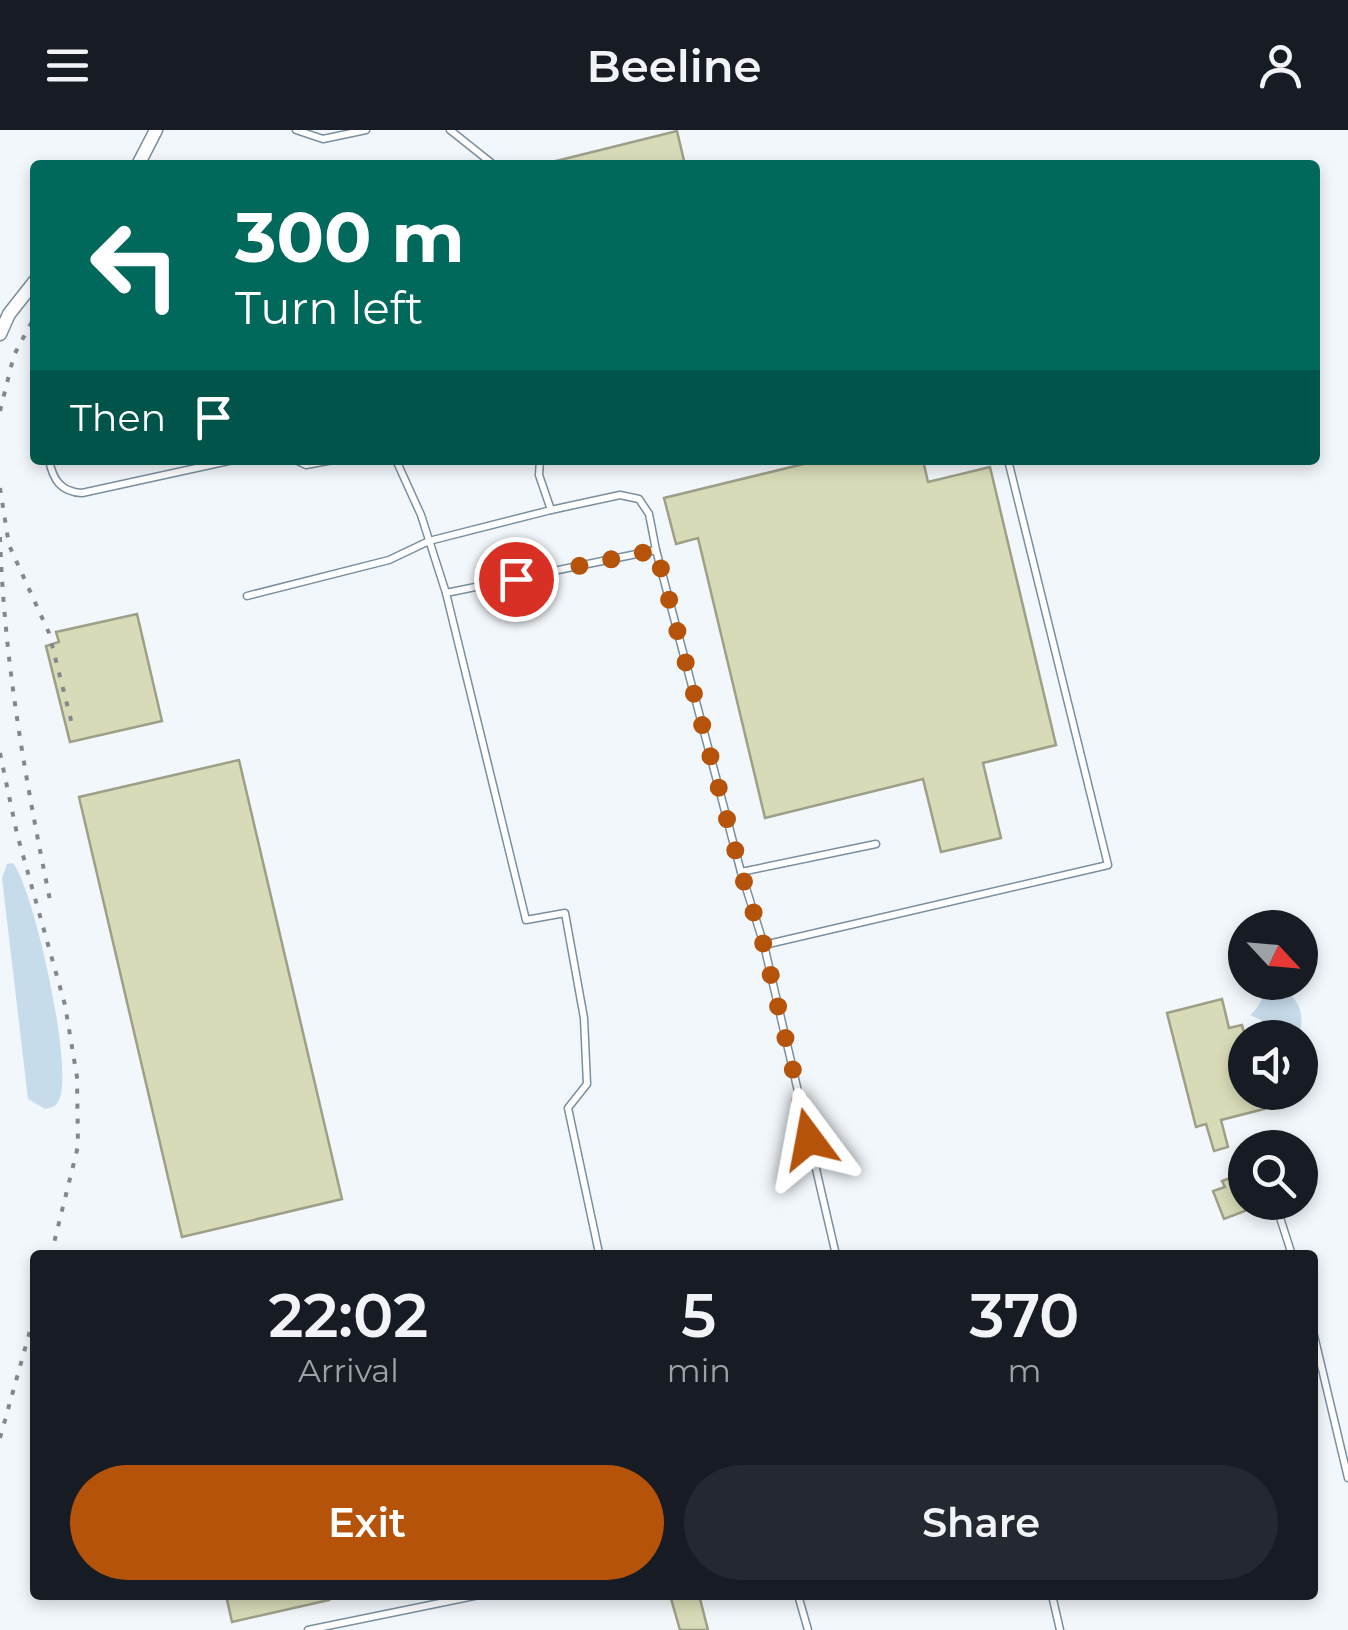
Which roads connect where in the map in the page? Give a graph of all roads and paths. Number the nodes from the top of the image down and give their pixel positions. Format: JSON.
{"nodes":[{"id":1,"x":156,"y":130,"type":"edge"},
{"id":2,"x":296,"y":130,"type":"edge"},
{"id":3,"x":366,"y":130,"type":"edge"},
{"id":4,"x":450,"y":130,"type":"edge"},
{"id":5,"x":141,"y":160,"type":"edge"},
{"id":6,"x":488,"y":160,"type":"edge"},
{"id":7,"x":30,"y":287,"type":"edge"},
{"id":8,"x":0,"y":334,"type":"edge"},
{"id":9,"x":51,"y":465,"type":"edge"},
{"id":10,"x":210,"y":465,"type":"edge"},
{"id":11,"x":398,"y":465,"type":"edge"},
{"id":12,"x":540,"y":465,"type":"edge"},
{"id":13,"x":1009,"y":465,"type":"edge"},
{"id":14,"x":551,"y":510,"type":"junction"},
{"id":15,"x":429,"y":541,"type":"junction"},
{"id":16,"x":656,"y":550,"type":"junction"},
{"id":17,"x":446,"y":594,"type":"junction"},
{"id":18,"x":247,"y":596,"type":"dead end"},
{"id":19,"x":876,"y":844,"type":"dead end"},
{"id":20,"x":741,"y":872,"type":"junction"},
{"id":21,"x":764,"y":946,"type":"junction"},
{"id":22,"x":1281,"y":1220,"type":"edge"},
{"id":23,"x":598,"y":1250,"type":"edge"},
{"id":24,"x":835,"y":1250,"type":"edge"},
{"id":25,"x":1290,"y":1250,"type":"edge"},
{"id":26,"x":1318,"y":1353,"type":"edge"},
{"id":27,"x":1348,"y":1478,"type":"edge"},
{"id":28,"x":455,"y":1600,"type":"edge"},
{"id":29,"x":799,"y":1600,"type":"edge"},
{"id":30,"x":1053,"y":1600,"type":"edge"},
{"id":31,"x":308,"y":1630,"type":"edge"},
{"id":32,"x":808,"y":1630,"type":"edge"},
{"id":33,"x":1060,"y":1630,"type":"edge"}],
"edges":[{"from":1,"to":5,"type":"street"},
{"from":2,"to":3,"type":"lane"},
{"from":4,"to":6,"type":"lane"},
{"from":7,"to":8,"type":"street"},
{"from":9,"to":10,"type":"lane"},
{"from":11,"to":15,"type":"lane"},
{"from":12,"to":14,"type":"lane"},
{"from":13,"to":21,"type":"lane"},
{"from":14,"to":15,"type":"lane"},
{"from":14,"to":16,"type":"lane"},
{"from":15,"to":17,"type":"lane"},
{"from":15,"to":18,"type":"lane"},
{"from":16,"to":17,"type":"lane"},
{"from":16,"to":20,"type":"lane"},
{"from":17,"to":23,"type":"lane"},
{"from":19,"to":20,"type":"lane"},
{"from":20,"to":21,"type":"lane"},
{"from":21,"to":24,"type":"lane"},
{"from":22,"to":25,"type":"lane"},
{"from":26,"to":27,"type":"lane"},
{"from":28,"to":31,"type":"lane"},
{"from":29,"to":32,"type":"lane"},
{"from":30,"to":33,"type":"lane"}]}
